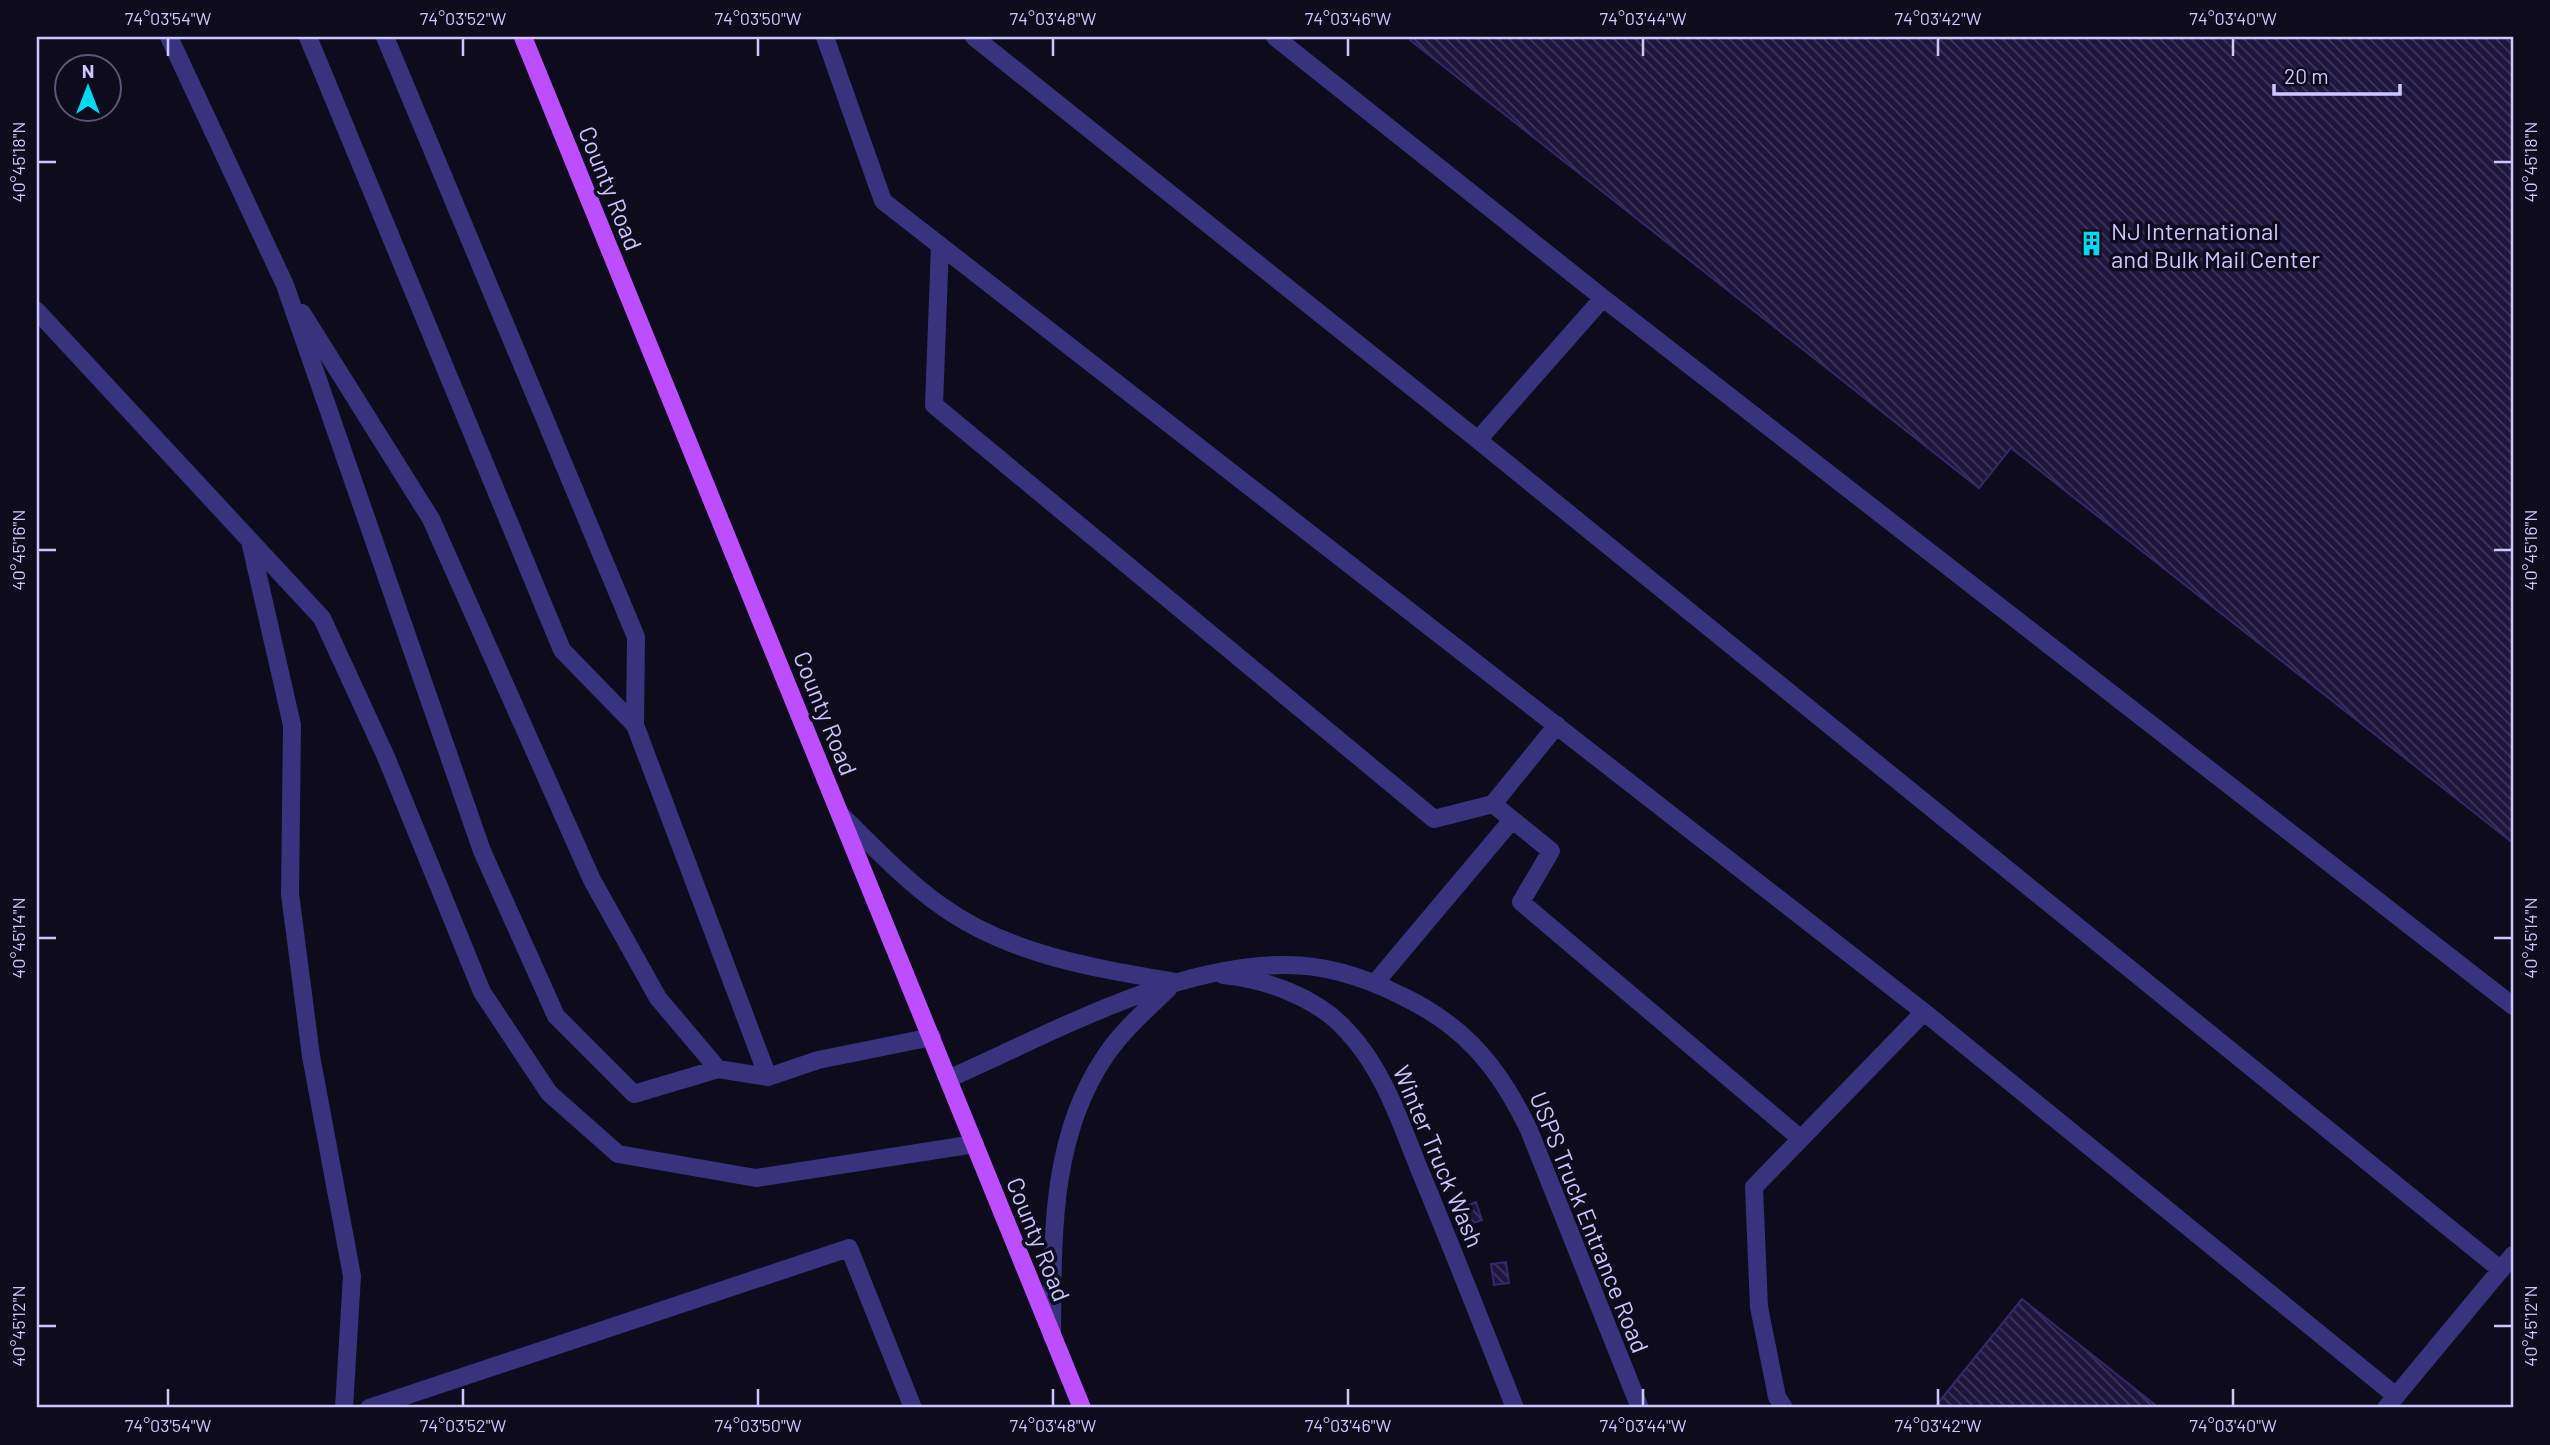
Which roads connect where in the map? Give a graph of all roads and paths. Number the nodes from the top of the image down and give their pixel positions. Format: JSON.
{"nodes":[{"id":1,"x":169,"y":37,"type":"edge"},
{"id":2,"x":308,"y":37,"type":"edge"},
{"id":3,"x":385,"y":37,"type":"edge"},
{"id":4,"x":523,"y":37,"type":"edge"},
{"id":5,"x":825,"y":37,"type":"edge"},
{"id":6,"x":974,"y":37,"type":"edge"},
{"id":7,"x":1275,"y":37,"type":"edge"},
{"id":8,"x":940,"y":245,"type":"junction"},
{"id":9,"x":285,"y":285,"type":"junction"},
{"id":10,"x":1603,"y":298,"type":"junction"},
{"id":11,"x":37,"y":311,"type":"edge"},
{"id":12,"x":1478,"y":440,"type":"junction"},
{"id":13,"x":250,"y":541,"type":"junction"},
{"id":14,"x":635,"y":724,"type":"junction"},
{"id":15,"x":1557,"y":725,"type":"junction"},
{"id":16,"x":1493,"y":804,"type":"junction"},
{"id":17,"x":841,"y":815,"type":"junction"},
{"id":18,"x":1512,"y":820,"type":"junction"},
{"id":19,"x":1209,"y":974,"type":"junction"},
{"id":20,"x":1176,"y":982,"type":"junction"},
{"id":21,"x":1375,"y":983,"type":"junction"},
{"id":22,"x":2513,"y":1006,"type":"edge"},
{"id":23,"x":1924,"y":1012,"type":"junction"},
{"id":24,"x":932,"y":1037,"type":"junction"},
{"id":25,"x":718,"y":1069,"type":"junction"},
{"id":26,"x":768,"y":1077,"type":"junction"},
{"id":27,"x":948,"y":1079,"type":"junction"},
{"id":28,"x":1801,"y":1139,"type":"junction"},
{"id":29,"x":975,"y":1144,"type":"junction"},
{"id":30,"x":2513,"y":1255,"type":"edge"},
{"id":31,"x":2501,"y":1270,"type":"junction"},
{"id":32,"x":1052,"y":1336,"type":"junction"},
{"id":33,"x":2390,"y":1404,"type":"edge"},
{"id":34,"x":344,"y":1408,"type":"edge"},
{"id":35,"x":369,"y":1408,"type":"edge"},
{"id":36,"x":913,"y":1408,"type":"edge"},
{"id":37,"x":1082,"y":1408,"type":"edge"},
{"id":38,"x":1515,"y":1408,"type":"edge"},
{"id":39,"x":1640,"y":1408,"type":"edge"},
{"id":40,"x":1784,"y":1408,"type":"edge"},
{"id":41,"x":2380,"y":1408,"type":"edge"}],
"edges":[{"from":1,"to":9,"type":"street"},
{"from":2,"to":14,"type":"street"},
{"from":3,"to":14,"type":"street"},
{"from":4,"to":17,"type":"main road","name":"County Road"},
{"from":5,"to":8,"type":"street"},
{"from":6,"to":12,"type":"street"},
{"from":7,"to":10,"type":"street"},
{"from":8,"to":15,"type":"street"},
{"from":8,"to":16,"type":"street"},
{"from":9,"to":25,"type":"street"},
{"from":9,"to":25,"type":"street"},
{"from":10,"to":12,"type":"street"},
{"from":10,"to":22,"type":"street"},
{"from":11,"to":13,"type":"street"},
{"from":12,"to":31,"type":"street"},
{"from":13,"to":29,"type":"street"},
{"from":13,"to":34,"type":"street"},
{"from":14,"to":26,"type":"street"},
{"from":15,"to":16,"type":"street"},
{"from":15,"to":23,"type":"street"},
{"from":16,"to":18,"type":"street"},
{"from":17,"to":20,"type":"street"},
{"from":17,"to":24,"type":"main road","name":"County Road"},
{"from":18,"to":21,"type":"street"},
{"from":18,"to":28,"type":"street"},
{"from":19,"to":20,"type":"street","name":"USPS Truck Entrance Road"},
{"from":19,"to":21,"type":"street","name":"USPS Truck Entrance Road"},
{"from":19,"to":38,"type":"street","name":"Winter Truck Wash"},
{"from":20,"to":27,"type":"street","name":"USPS Truck Entrance Road"},
{"from":20,"to":32,"type":"street"},
{"from":21,"to":39,"type":"street","name":"USPS Truck Entrance Road"},
{"from":23,"to":28,"type":"street"},
{"from":23,"to":33,"type":"street"},
{"from":24,"to":26,"type":"street"},
{"from":24,"to":27,"type":"main road","name":"County Road"},
{"from":25,"to":26,"type":"street"},
{"from":27,"to":29,"type":"main road","name":"County Road"},
{"from":28,"to":40,"type":"street"},
{"from":29,"to":32,"type":"main road","name":"County Road"},
{"from":30,"to":31,"type":"street"},
{"from":31,"to":33,"type":"street"},
{"from":32,"to":37,"type":"main road","name":"County Road"},
{"from":33,"to":41,"type":"street"},
{"from":35,"to":36,"type":"street"}]}
